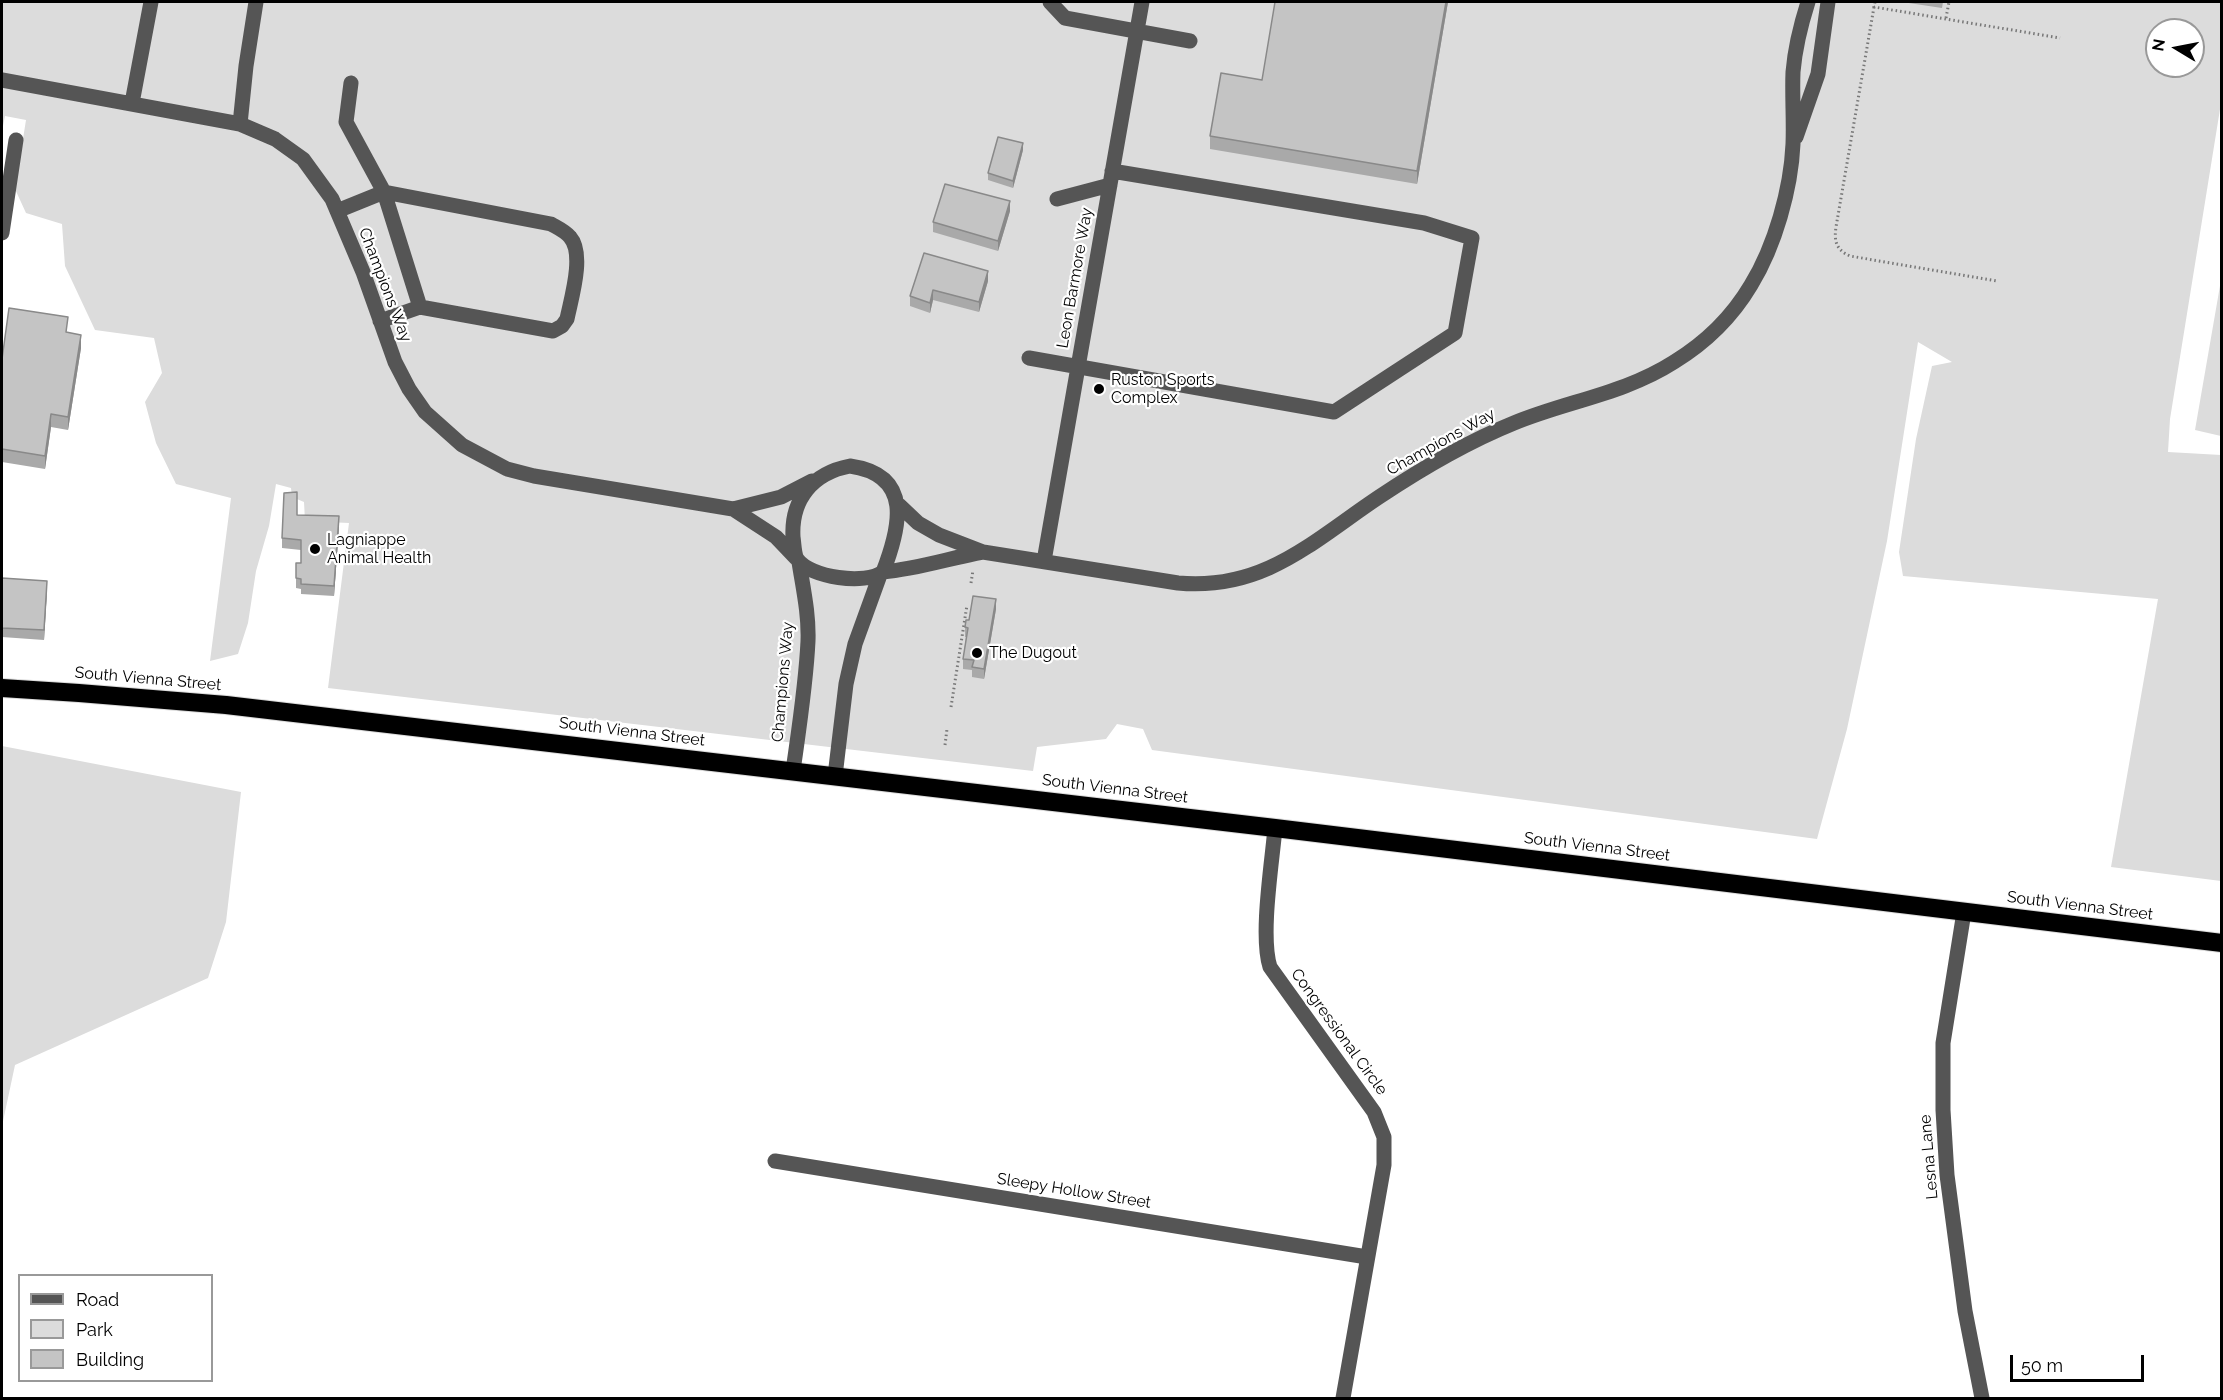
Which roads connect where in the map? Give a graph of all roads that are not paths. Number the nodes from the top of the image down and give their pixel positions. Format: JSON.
{"nodes":[{"id":1,"x":151,"y":2,"type":"edge"},
{"id":2,"x":256,"y":2,"type":"edge"},
{"id":3,"x":1050,"y":2,"type":"edge"},
{"id":4,"x":1142,"y":2,"type":"edge"},
{"id":5,"x":1808,"y":2,"type":"edge"},
{"id":6,"x":1828,"y":2,"type":"edge"},
{"id":7,"x":1137,"y":31,"type":"junction"},
{"id":8,"x":1190,"y":41,"type":"dead end"},
{"id":9,"x":2,"y":80,"type":"edge"},
{"id":10,"x":351,"y":83,"type":"dead end"},
{"id":11,"x":132,"y":103,"type":"junction"},
{"id":12,"x":240,"y":124,"type":"junction"},
{"id":13,"x":16,"y":140,"type":"dead end"},
{"id":14,"x":1793,"y":145,"type":"junction"},
{"id":15,"x":1111,"y":178,"type":"junction"},
{"id":16,"x":384,"y":192,"type":"junction"},
{"id":17,"x":1057,"y":199,"type":"dead end"},
{"id":18,"x":337,"y":211,"type":"junction"},
{"id":19,"x":2,"y":233,"type":"edge"},
{"id":20,"x":420,"y":307,"type":"junction"},
{"id":21,"x":380,"y":321,"type":"junction"},
{"id":22,"x":1029,"y":358,"type":"dead end"},
{"id":23,"x":1078,"y":366,"type":"junction"},
{"id":24,"x":815,"y":480,"type":"junction"},
{"id":25,"x":899,"y":505,"type":"junction"},
{"id":26,"x":733,"y":509,"type":"junction"},
{"id":27,"x":983,"y":552,"type":"junction"},
{"id":28,"x":798,"y":560,"type":"junction"},
{"id":29,"x":1044,"y":561,"type":"junction"},
{"id":30,"x":881,"y":574,"type":"junction"},
{"id":31,"x":2,"y":688,"type":"edge"},
{"id":32,"x":793,"y":771,"type":"junction"},
{"id":33,"x":836,"y":776,"type":"junction"},
{"id":34,"x":1275,"y":828,"type":"junction"},
{"id":35,"x":1964,"y":912,"type":"junction"},
{"id":36,"x":2222,"y":943,"type":"edge"},
{"id":37,"x":775,"y":1161,"type":"dead end"},
{"id":38,"x":1367,"y":1257,"type":"junction"},
{"id":39,"x":1343,"y":1398,"type":"edge"},
{"id":40,"x":1982,"y":1398,"type":"edge"}],
"edges":[{"from":1,"to":11,"type":"street"},
{"from":2,"to":12,"type":"street"},
{"from":3,"to":7,"type":"street"},
{"from":4,"to":7,"type":"street","name":"Leon Barmore Way"},
{"from":5,"to":14,"type":"street","name":"Champions Way"},
{"from":6,"to":14,"type":"street","name":"Champions Way"},
{"from":7,"to":8,"type":"street"},
{"from":7,"to":15,"type":"street","name":"Leon Barmore Way"},
{"from":9,"to":11,"type":"street","name":"Champions Way"},
{"from":10,"to":16,"type":"street"},
{"from":11,"to":12,"type":"street","name":"Champions Way"},
{"from":12,"to":18,"type":"street","name":"Champions Way"},
{"from":13,"to":19,"type":"street"},
{"from":14,"to":29,"type":"street","name":"Champions Way"},
{"from":15,"to":17,"type":"street"},
{"from":15,"to":23,"type":"street","name":"Leon Barmore Way"},
{"from":15,"to":23,"type":"street"},
{"from":16,"to":18,"type":"street"},
{"from":16,"to":20,"type":"street"},
{"from":16,"to":20,"type":"street"},
{"from":18,"to":21,"type":"street","name":"Champions Way"},
{"from":20,"to":21,"type":"street"},
{"from":21,"to":26,"type":"street","name":"Champions Way"},
{"from":22,"to":23,"type":"street"},
{"from":23,"to":29,"type":"street","name":"Leon Barmore Way"},
{"from":24,"to":25,"type":"street","name":"Champions Way"},
{"from":24,"to":26,"type":"street","name":"Champions Way"},
{"from":24,"to":28,"type":"street","name":"Champions Way"},
{"from":25,"to":27,"type":"street","name":"Champions Way"},
{"from":25,"to":30,"type":"street"},
{"from":26,"to":28,"type":"street","name":"Champions Way"},
{"from":27,"to":29,"type":"street","name":"Champions Way"},
{"from":27,"to":30,"type":"street","name":"Champions Way"},
{"from":28,"to":30,"type":"street","name":"Champions Way"},
{"from":28,"to":32,"type":"street","name":"Champions Way"},
{"from":30,"to":33,"type":"street"},
{"from":31,"to":32,"type":"highway","name":"South Vienna Street"},
{"from":32,"to":33,"type":"highway","name":"South Vienna Street"},
{"from":33,"to":34,"type":"highway","name":"South Vienna Street"},
{"from":34,"to":35,"type":"highway","name":"South Vienna Street"},
{"from":34,"to":38,"type":"street","name":"Congressional Circle"},
{"from":35,"to":36,"type":"highway","name":"South Vienna Street"},
{"from":35,"to":40,"type":"street","name":"Lesna Lane"},
{"from":37,"to":38,"type":"street","name":"Sleepy Hollow Street"},
{"from":38,"to":39,"type":"street","name":"Congressional Circle"}]}
